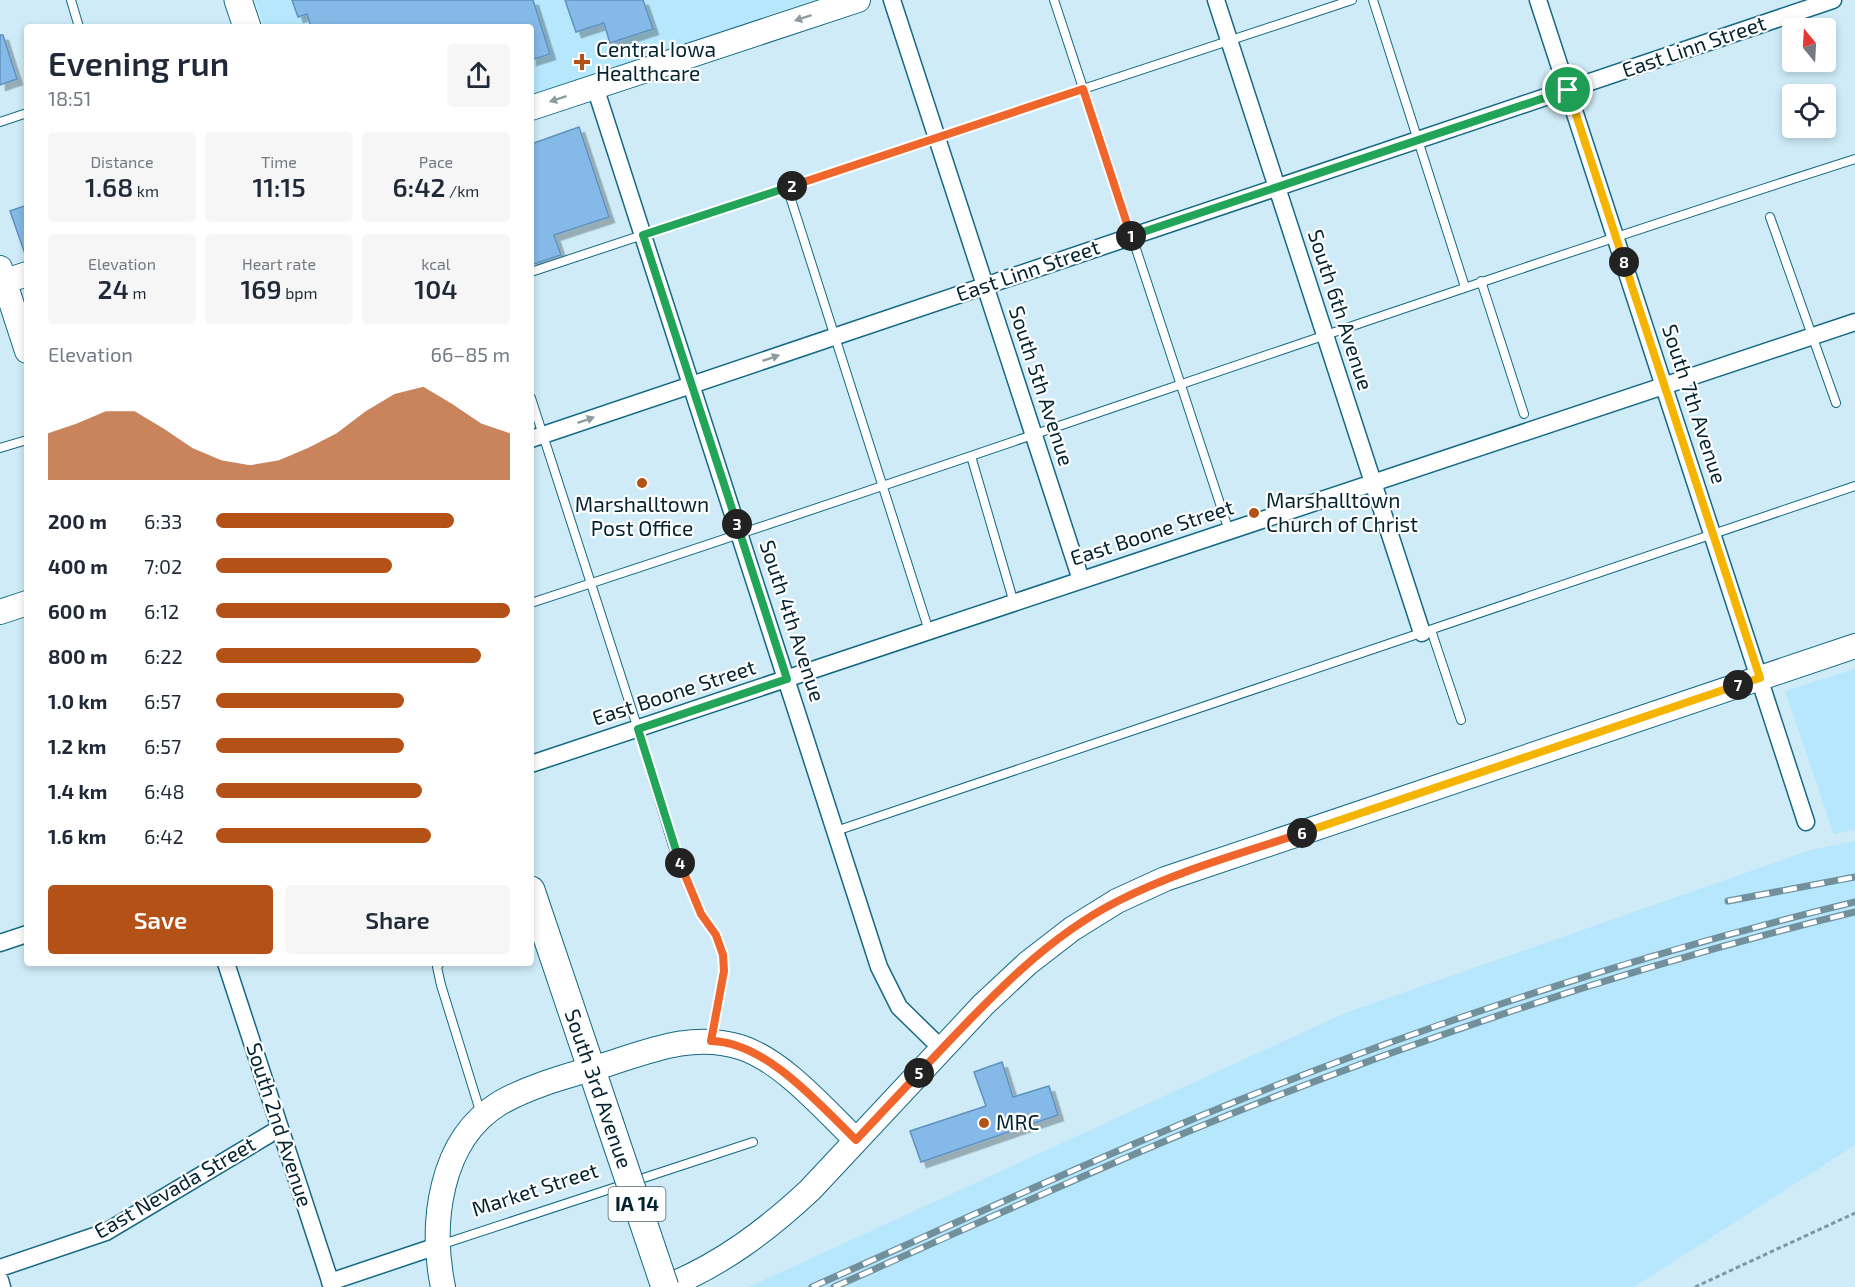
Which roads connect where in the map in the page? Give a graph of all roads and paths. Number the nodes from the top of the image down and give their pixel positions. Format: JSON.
{"nodes":[{"id":1,"x":71,"y":0,"type":"edge"},
{"id":2,"x":238,"y":0,"type":"edge"},
{"id":3,"x":858,"y":0,"type":"edge"},
{"id":4,"x":892,"y":0,"type":"edge"},
{"id":5,"x":1054,"y":0,"type":"edge"},
{"id":6,"x":1216,"y":0,"type":"edge"},
{"id":7,"x":1352,"y":0,"type":"edge"},
{"id":8,"x":1373,"y":0,"type":"edge"},
{"id":9,"x":1538,"y":0,"type":"edge"},
{"id":10,"x":1833,"y":0,"type":"edge"},
{"id":11,"x":79,"y":24,"type":"edge"},
{"id":12,"x":246,"y":24,"type":"edge"},
{"id":13,"x":1230,"y":41,"type":"junction"},
{"id":14,"x":595,"y":87,"type":"junction"},
{"id":15,"x":1083,"y":89,"type":"junction"},
{"id":16,"x":1568,"y":90,"type":"junction"},
{"id":17,"x":534,"y":107,"type":"edge"},
{"id":18,"x":24,"y":114,"type":"edge"},
{"id":19,"x":0,"y":122,"type":"edge"},
{"id":20,"x":937,"y":138,"type":"junction"},
{"id":21,"x":1419,"y":139,"type":"junction"},
{"id":22,"x":1855,"y":159,"type":"edge"},
{"id":23,"x":787,"y":187,"type":"junction"},
{"id":24,"x":1278,"y":187,"type":"junction"},
{"id":25,"x":1770,"y":217,"type":"dead end"},
{"id":26,"x":643,"y":235,"type":"junction"},
{"id":27,"x":1132,"y":236,"type":"junction"},
{"id":28,"x":1615,"y":236,"type":"junction"},
{"id":29,"x":534,"y":271,"type":"edge"},
{"id":30,"x":8,"y":277,"type":"edge"},
{"id":31,"x":1481,"y":281,"type":"junction"},
{"id":32,"x":985,"y":286,"type":"junction"},
{"id":33,"x":1465,"y":287,"type":"junction"},
{"id":34,"x":1855,"y":322,"type":"edge"},
{"id":35,"x":1325,"y":334,"type":"junction"},
{"id":36,"x":835,"y":336,"type":"junction"},
{"id":37,"x":1810,"y":337,"type":"junction"},
{"id":38,"x":24,"y":339,"type":"edge"},
{"id":39,"x":692,"y":384,"type":"junction"},
{"id":40,"x":1180,"y":384,"type":"junction"},
{"id":41,"x":1664,"y":386,"type":"junction"},
{"id":42,"x":1836,"y":404,"type":"dead end"},
{"id":43,"x":1524,"y":414,"type":"dead end"},
{"id":44,"x":534,"y":418,"type":"edge"},
{"id":45,"x":1034,"y":435,"type":"junction"},
{"id":46,"x":537,"y":437,"type":"edge"},
{"id":47,"x":24,"y":441,"type":"edge"},
{"id":48,"x":0,"y":448,"type":"edge"},
{"id":49,"x":971,"y":456,"type":"junction"},
{"id":50,"x":1372,"y":483,"type":"junction"},
{"id":51,"x":883,"y":486,"type":"junction"},
{"id":52,"x":1855,"y":486,"type":"edge"},
{"id":53,"x":1229,"y":531,"type":"junction"},
{"id":54,"x":741,"y":535,"type":"junction"},
{"id":55,"x":1713,"y":535,"type":"junction"},
{"id":56,"x":1081,"y":580,"type":"junction"},
{"id":57,"x":591,"y":584,"type":"junction"},
{"id":58,"x":534,"y":602,"type":"edge"},
{"id":59,"x":1014,"y":603,"type":"junction"},
{"id":60,"x":24,"y":604,"type":"edge"},
{"id":61,"x":0,"y":612,"type":"edge"},
{"id":62,"x":929,"y":631,"type":"junction"},
{"id":63,"x":1426,"y":631,"type":"junction"},
{"id":64,"x":1855,"y":646,"type":"edge"},
{"id":65,"x":1760,"y":678,"type":"junction"},
{"id":66,"x":787,"y":679,"type":"junction"},
{"id":67,"x":1461,"y":720,"type":"dead end"},
{"id":68,"x":638,"y":729,"type":"junction"},
{"id":69,"x":534,"y":763,"type":"edge"},
{"id":70,"x":1806,"y":822,"type":"dead end"},
{"id":71,"x":836,"y":831,"type":"junction"},
{"id":72,"x":534,"y":906,"type":"edge"},
{"id":73,"x":24,"y":935,"type":"edge"},
{"id":74,"x":0,"y":943,"type":"edge"},
{"id":75,"x":227,"y":966,"type":"edge"},
{"id":76,"x":438,"y":966,"type":"edge"},
{"id":77,"x":711,"y":1041,"type":"junction"},
{"id":78,"x":942,"y":1049,"type":"junction"},
{"id":79,"x":592,"y":1069,"type":"junction"},
{"id":80,"x":483,"y":1117,"type":"junction"},
{"id":81,"x":280,"y":1128,"type":"junction"},
{"id":82,"x":856,"y":1140,"type":"junction"},
{"id":83,"x":753,"y":1142,"type":"dead end"},
{"id":84,"x":1855,"y":1213,"type":"edge"},
{"id":85,"x":437,"y":1246,"type":"junction"},
{"id":86,"x":0,"y":1268,"type":"edge"},
{"id":87,"x":0,"y":1280,"type":"edge"},
{"id":88,"x":331,"y":1284,"type":"edge"},
{"id":89,"x":2,"y":1287,"type":"edge"},
{"id":90,"x":443,"y":1287,"type":"edge"},
{"id":91,"x":666,"y":1287,"type":"edge"},
{"id":92,"x":1695,"y":1287,"type":"edge"}],
"edges":[{"from":1,"to":11,"type":"lane"},
{"from":2,"to":12,"type":"main road"},
{"from":3,"to":14,"type":"main road","one_way":true},
{"from":4,"to":20,"type":"street","name":"South 5th Avenue"},
{"from":5,"to":15,"type":"lane"},
{"from":6,"to":13,"type":"street","name":"South 6th Avenue"},
{"from":7,"to":13,"type":"lane"},
{"from":8,"to":21,"type":"lane"},
{"from":9,"to":16,"type":"street","name":"South 7th Avenue"},
{"from":10,"to":16,"type":"street","name":"East Linn Street"},
{"from":13,"to":15,"type":"lane"},
{"from":13,"to":24,"type":"street","name":"South 6th Avenue"},
{"from":14,"to":17,"type":"main road","one_way":true},
{"from":14,"to":26,"type":"street","name":"South 4th Avenue"},
{"from":15,"to":20,"type":"lane"},
{"from":15,"to":27,"type":"lane"},
{"from":16,"to":21,"type":"street","name":"East Linn Street"},
{"from":16,"to":28,"type":"street","name":"South 7th Avenue"},
{"from":18,"to":19,"type":"lane"},
{"from":20,"to":23,"type":"lane"},
{"from":20,"to":32,"type":"street","name":"South 5th Avenue"},
{"from":21,"to":24,"type":"street","name":"East Linn Street"},
{"from":21,"to":33,"type":"lane"},
{"from":22,"to":28,"type":"lane"},
{"from":23,"to":26,"type":"lane"},
{"from":23,"to":36,"type":"lane"},
{"from":24,"to":27,"type":"street","name":"East Linn Street"},
{"from":24,"to":35,"type":"street","name":"South 6th Avenue"},
{"from":25,"to":37,"type":"lane"},
{"from":26,"to":29,"type":"lane"},
{"from":26,"to":39,"type":"street","name":"South 4th Avenue"},
{"from":27,"to":32,"type":"street","name":"East Linn Street"},
{"from":27,"to":40,"type":"lane"},
{"from":28,"to":31,"type":"lane"},
{"from":28,"to":41,"type":"street","name":"South 7th Avenue"},
{"from":30,"to":38,"type":"main road"},
{"from":31,"to":33,"type":"lane"},
{"from":31,"to":43,"type":"lane"},
{"from":32,"to":36,"type":"street","name":"East Linn Street"},
{"from":32,"to":45,"type":"street","name":"South 5th Avenue"},
{"from":33,"to":35,"type":"lane"},
{"from":34,"to":37,"type":"street","name":"East Boone Street"},
{"from":35,"to":40,"type":"lane"},
{"from":35,"to":50,"type":"street","name":"South 6th Avenue"},
{"from":39,"to":36,"type":"street","name":"East Linn Street","one_way":true},
{"from":36,"to":51,"type":"lane"},
{"from":37,"to":41,"type":"street","name":"East Boone Street"},
{"from":37,"to":42,"type":"lane"},
{"from":46,"to":39,"type":"street","name":"East Linn Street","one_way":true},
{"from":39,"to":54,"type":"street","name":"South 4th Avenue"},
{"from":40,"to":45,"type":"lane"},
{"from":40,"to":53,"type":"lane"},
{"from":41,"to":50,"type":"street","name":"East Boone Street"},
{"from":41,"to":55,"type":"street","name":"South 7th Avenue"},
{"from":44,"to":46,"type":"lane"},
{"from":45,"to":49,"type":"lane"},
{"from":45,"to":56,"type":"street","name":"South 5th Avenue"},
{"from":46,"to":57,"type":"lane"},
{"from":47,"to":48,"type":"lane"},
{"from":49,"to":51,"type":"lane"},
{"from":49,"to":59,"type":"lane"},
{"from":50,"to":53,"type":"street","name":"East Boone Street"},
{"from":50,"to":63,"type":"street","name":"South 6th Avenue"},
{"from":51,"to":54,"type":"lane"},
{"from":51,"to":62,"type":"lane"},
{"from":52,"to":55,"type":"lane"},
{"from":53,"to":56,"type":"street","name":"East Boone Street"},
{"from":54,"to":57,"type":"lane"},
{"from":54,"to":66,"type":"street","name":"South 4th Avenue"},
{"from":55,"to":63,"type":"lane"},
{"from":55,"to":65,"type":"street","name":"South 7th Avenue"},
{"from":56,"to":59,"type":"street","name":"East Boone Street"},
{"from":57,"to":58,"type":"lane"},
{"from":57,"to":68,"type":"lane"},
{"from":59,"to":62,"type":"street","name":"East Boone Street"},
{"from":60,"to":61,"type":"main road"},
{"from":62,"to":66,"type":"street","name":"East Boone Street"},
{"from":63,"to":67,"type":"lane"},
{"from":63,"to":71,"type":"lane"},
{"from":64,"to":65,"type":"main road"},
{"from":65,"to":70,"type":"street","name":"South 7th Avenue"},
{"from":65,"to":78,"type":"main road"},
{"from":66,"to":68,"type":"street","name":"East Boone Street"},
{"from":66,"to":71,"type":"street","name":"South 4th Avenue"},
{"from":68,"to":69,"type":"street","name":"East Boone Street"},
{"from":68,"to":77,"type":"lane"},
{"from":71,"to":78,"type":"street","name":"South 4th Avenue"},
{"from":72,"to":79,"type":"main road","name":"South 3rd Avenue","number":"IA 14"},
{"from":73,"to":74,"type":"street"},
{"from":75,"to":81,"type":"street","name":"South 2nd Avenue"},
{"from":76,"to":80,"type":"lane"},
{"from":77,"to":79,"type":"main road"},
{"from":77,"to":82,"type":"main road"},
{"from":78,"to":82,"type":"main road"},
{"from":79,"to":80,"type":"main road"},
{"from":79,"to":91,"type":"main road","name":"South 3rd Avenue","number":"IA 14","bridge":true},
{"from":80,"to":85,"type":"main road"},
{"from":81,"to":86,"type":"street","name":"East Nevada Street"},
{"from":81,"to":88,"type":"street","name":"South 2nd Avenue"},
{"from":82,"to":91,"type":"main road"},
{"from":83,"to":85,"type":"lane","name":"Market Street"},
{"from":84,"to":92,"type":"path"},
{"from":85,"to":88,"type":"street","name":"Market Street"},
{"from":85,"to":90,"type":"main road"},
{"from":87,"to":89,"type":"street"}]}
